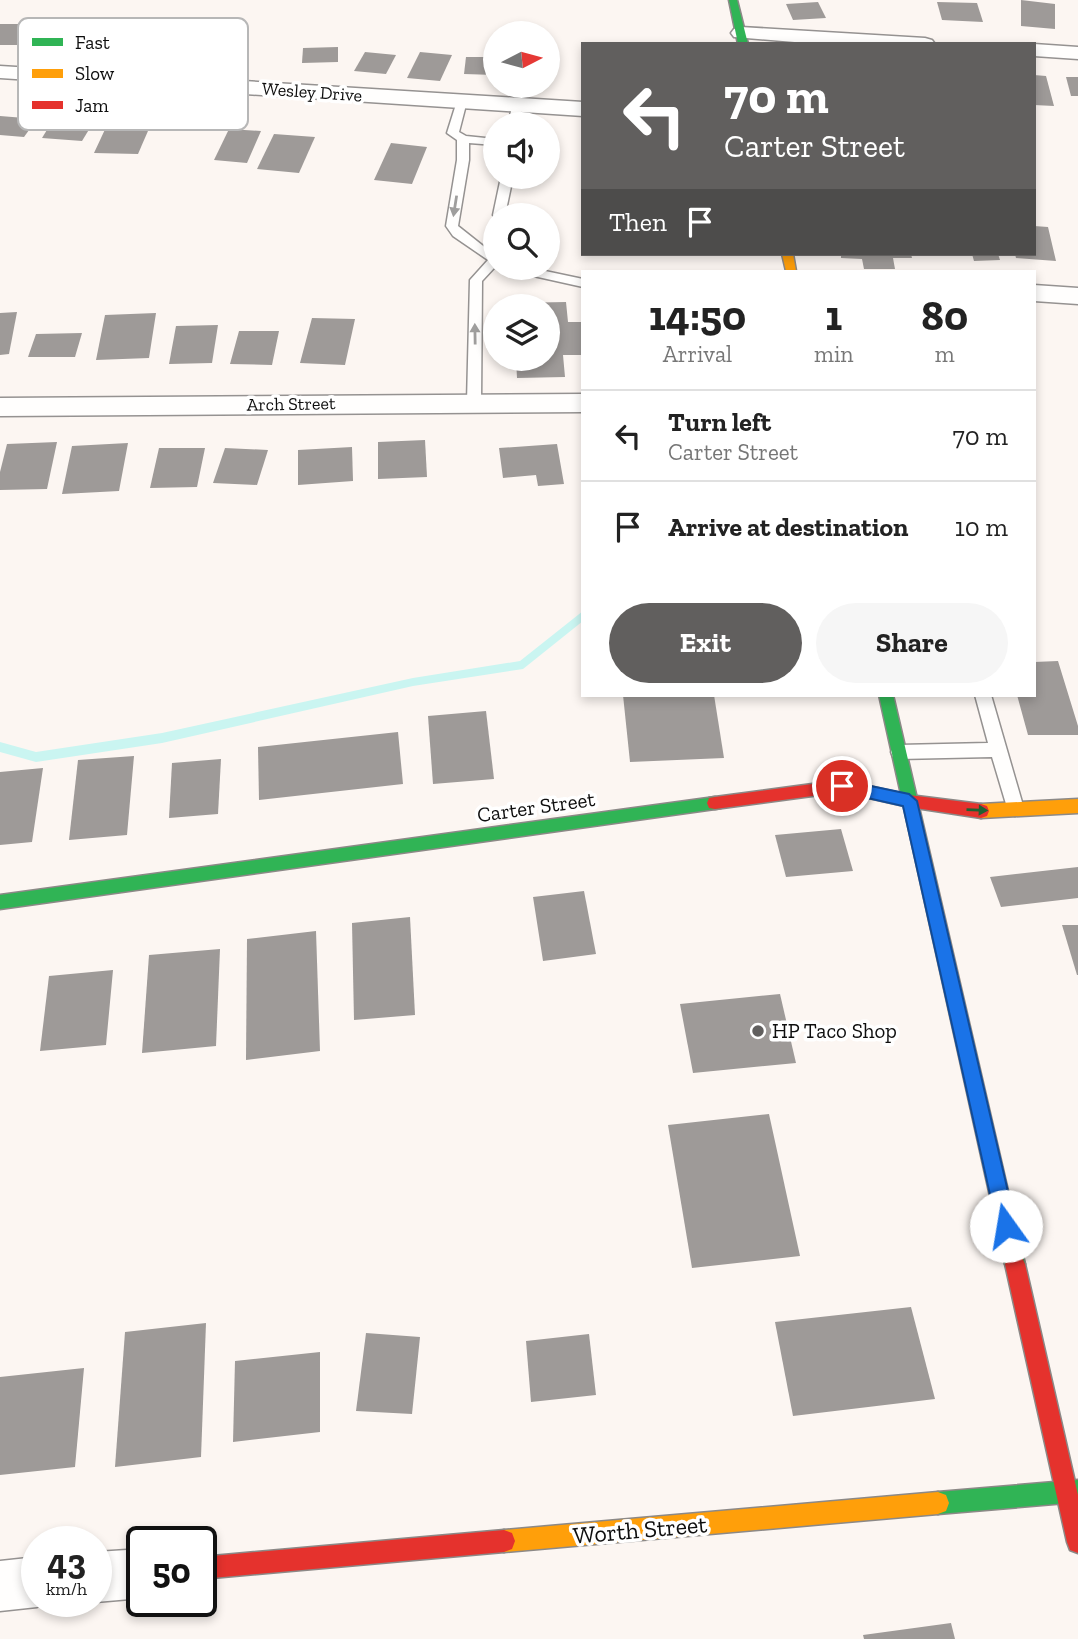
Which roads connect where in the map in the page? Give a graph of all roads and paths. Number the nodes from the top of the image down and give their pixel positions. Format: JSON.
{"nodes":[{"id":1,"x":733,"y":0,"type":"edge"},
{"id":2,"x":742,"y":38,"type":"edge"},
{"id":3,"x":864,"y":42,"type":"edge"},
{"id":4,"x":1036,"y":50,"type":"edge"},
{"id":5,"x":1078,"y":53,"type":"edge"},
{"id":6,"x":0,"y":72,"type":"edge"},
{"id":7,"x":18,"y":73,"type":"edge"},
{"id":8,"x":248,"y":88,"type":"edge"},
{"id":9,"x":462,"y":101,"type":"junction"},
{"id":10,"x":581,"y":109,"type":"edge"},
{"id":11,"x":507,"y":112,"type":"edge"},
{"id":12,"x":542,"y":112,"type":"edge"},
{"id":13,"x":463,"y":139,"type":"junction"},
{"id":14,"x":483,"y":141,"type":"edge"},
{"id":15,"x":483,"y":251,"type":"edge"},
{"id":16,"x":483,"y":273,"type":"edge"},
{"id":17,"x":560,"y":278,"type":"edge"},
{"id":18,"x":581,"y":283,"type":"edge"},
{"id":19,"x":1036,"y":293,"type":"edge"},
{"id":20,"x":1078,"y":296,"type":"edge"},
{"id":21,"x":474,"y":402,"type":"junction"},
{"id":22,"x":581,"y":402,"type":"edge"},
{"id":23,"x":0,"y":408,"type":"edge"},
{"id":24,"x":886,"y":697,"type":"edge"},
{"id":25,"x":984,"y":697,"type":"edge"},
{"id":26,"x":998,"y":750,"type":"junction"},
{"id":27,"x":899,"y":752,"type":"junction"},
{"id":28,"x":909,"y":801,"type":"junction"},
{"id":29,"x":1078,"y":806,"type":"edge"},
{"id":30,"x":1015,"y":809,"type":"junction"},
{"id":31,"x":0,"y":902,"type":"edge"},
{"id":32,"x":1072,"y":1492,"type":"edge"},
{"id":33,"x":1078,"y":1542,"type":"edge"},
{"id":34,"x":217,"y":1567,"type":"edge"},
{"id":35,"x":21,"y":1584,"type":"edge"},
{"id":36,"x":0,"y":1586,"type":"edge"}],
"edges":[{"from":1,"to":2,"type":"street"},
{"from":2,"to":3,"type":"street"},
{"from":4,"to":5,"type":"street"},
{"from":6,"to":7,"type":"street","name":"Wesley Drive"},
{"from":8,"to":9,"type":"street","name":"Wesley Drive"},
{"from":9,"to":11,"type":"street","name":"Wesley Drive"},
{"from":9,"to":13,"type":"lane"},
{"from":10,"to":12,"type":"street","name":"Wesley Drive"},
{"from":13,"to":14,"type":"lane"},
{"from":13,"to":15,"type":"lane","one_way":true},
{"from":21,"to":16,"type":"lane","one_way":true},
{"from":17,"to":18,"type":"lane"},
{"from":19,"to":20,"type":"street"},
{"from":21,"to":22,"type":"street","name":"Arch Street"},
{"from":21,"to":23,"type":"street","name":"Arch Street"},
{"from":24,"to":27,"type":"street"},
{"from":25,"to":26,"type":"lane"},
{"from":26,"to":27,"type":"lane"},
{"from":26,"to":30,"type":"lane"},
{"from":27,"to":28,"type":"street"},
{"from":28,"to":30,"type":"street","name":"Carter Street","one_way":true},
{"from":28,"to":31,"type":"street","name":"Carter Street"},
{"from":28,"to":32,"type":"street"},
{"from":29,"to":30,"type":"street","name":"Carter Street"},
{"from":32,"to":33,"type":"street"},
{"from":32,"to":34,"type":"street","name":"Worth Street"},
{"from":35,"to":36,"type":"street"}]}
